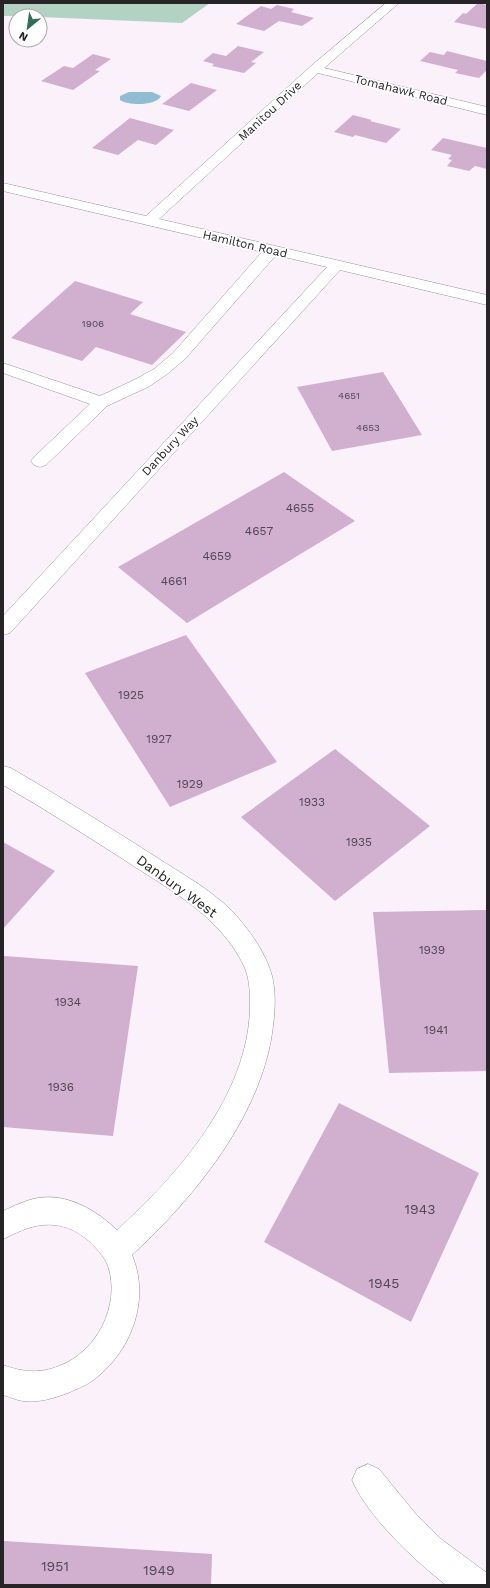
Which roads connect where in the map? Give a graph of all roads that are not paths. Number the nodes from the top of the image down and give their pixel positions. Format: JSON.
{"nodes":[{"id":1,"x":393,"y":3,"type":"edge"},
{"id":2,"x":314,"y":69,"type":"junction"},
{"id":3,"x":487,"y":111,"type":"edge"},
{"id":4,"x":3,"y":188,"type":"edge"},
{"id":5,"x":149,"y":221,"type":"junction"},
{"id":6,"x":272,"y":250,"type":"junction"},
{"id":7,"x":337,"y":265,"type":"junction"},
{"id":8,"x":487,"y":300,"type":"edge"},
{"id":9,"x":3,"y":368,"type":"edge"},
{"id":10,"x":101,"y":402,"type":"junction"},
{"id":11,"x":40,"y":461,"type":"dead end"},
{"id":12,"x":3,"y":628,"type":"edge"},
{"id":13,"x":3,"y":774,"type":"edge"},
{"id":14,"x":3,"y":1225,"type":"edge"},
{"id":15,"x":116,"y":1250,"type":"junction"},
{"id":16,"x":3,"y":1380,"type":"edge"},
{"id":17,"x":368,"y":1480,"type":"dead end"},
{"id":18,"x":475,"y":1585,"type":"edge"}],
"edges":[{"from":1,"to":2,"type":"street","name":"Manitou Drive"},
{"from":2,"to":3,"type":"street","name":"Tomahawk Road"},
{"from":2,"to":5,"type":"street","name":"Manitou Drive"},
{"from":4,"to":5,"type":"street","name":"Hamilton Road"},
{"from":5,"to":6,"type":"street","name":"Hamilton Road"},
{"from":6,"to":7,"type":"street","name":"Hamilton Road"},
{"from":6,"to":10,"type":"street"},
{"from":7,"to":8,"type":"street","name":"Hamilton Road"},
{"from":7,"to":12,"type":"street","name":"Danbury Way"},
{"from":9,"to":10,"type":"street"},
{"from":10,"to":11,"type":"street"},
{"from":13,"to":15,"type":"street","name":"Danbury West"},
{"from":14,"to":15,"type":"street"},
{"from":15,"to":16,"type":"street"},
{"from":17,"to":18,"type":"street"}]}
